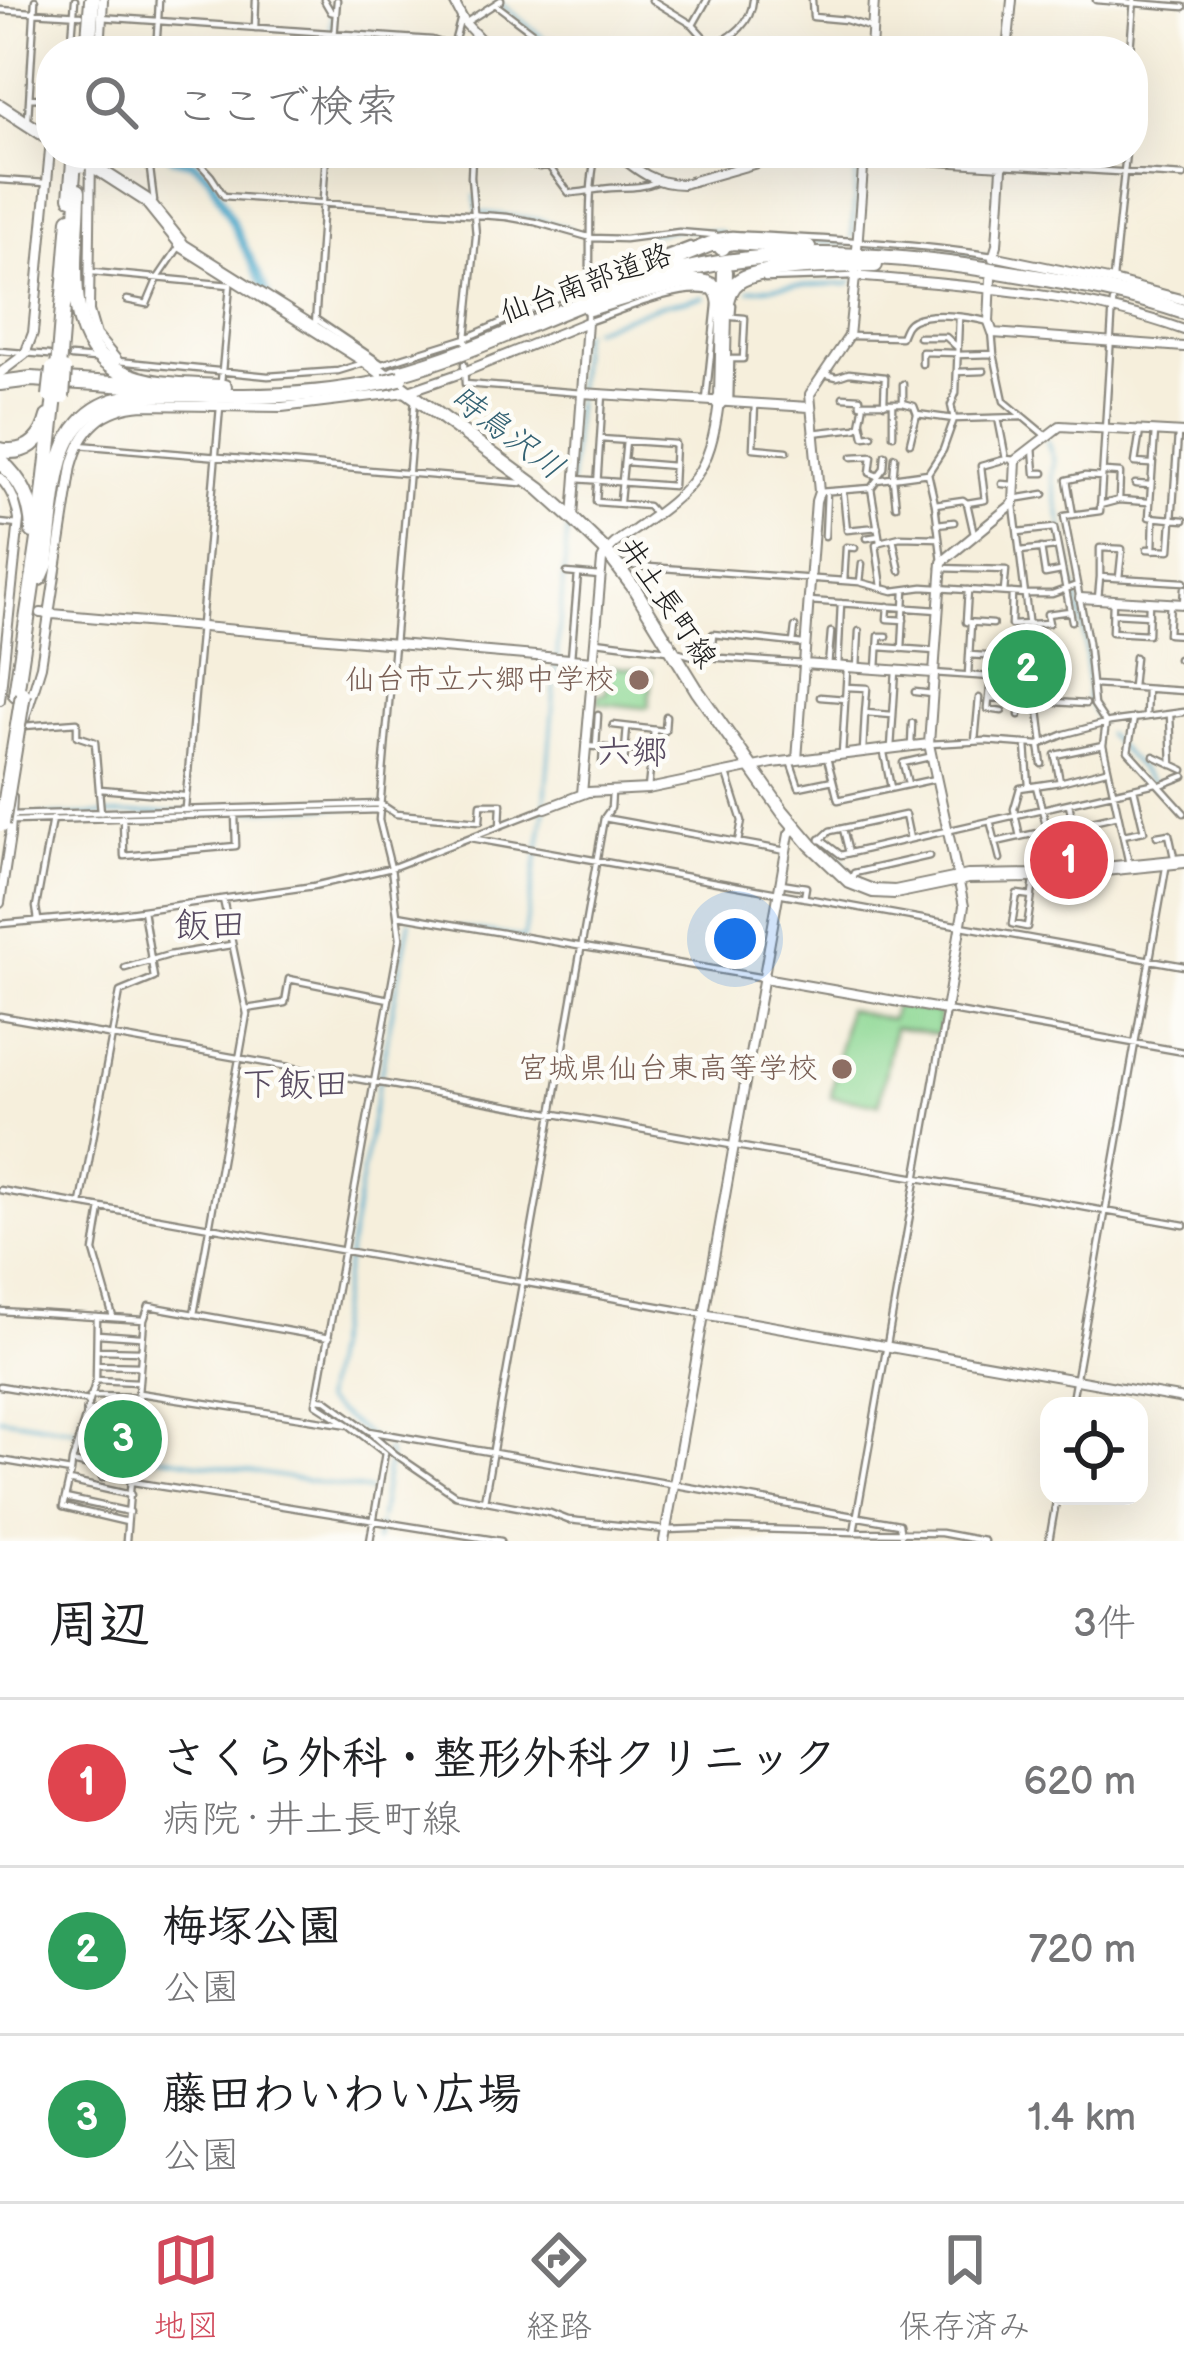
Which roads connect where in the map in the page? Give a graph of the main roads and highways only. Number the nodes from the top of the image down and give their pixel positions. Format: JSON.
{"nodes":[{"id":1,"x":0,"y":106,"type":"edge"},
{"id":2,"x":36,"y":129,"type":"edge"},
{"id":3,"x":79,"y":168,"type":"edge"},
{"id":4,"x":79,"y":168,"type":"edge"},
{"id":5,"x":95,"y":168,"type":"edge"},
{"id":6,"x":78,"y":191,"type":"junction"},
{"id":7,"x":861,"y":249,"type":"junction"},
{"id":8,"x":722,"y":257,"type":"junction"},
{"id":9,"x":916,"y":266,"type":"junction"},
{"id":10,"x":724,"y":306,"type":"junction"},
{"id":11,"x":1184,"y":315,"type":"edge"},
{"id":12,"x":585,"y":321,"type":"junction"},
{"id":13,"x":536,"y":322,"type":"junction"},
{"id":14,"x":59,"y":364,"type":"junction"},
{"id":15,"x":389,"y":377,"type":"junction"},
{"id":16,"x":0,"y":386,"type":"edge"},
{"id":17,"x":259,"y":390,"type":"junction"},
{"id":18,"x":56,"y":396,"type":"junction"},
{"id":19,"x":221,"y":397,"type":"junction"},
{"id":20,"x":718,"y":401,"type":"road end"},
{"id":21,"x":0,"y":450,"type":"edge"},
{"id":22,"x":0,"y":461,"type":"edge"},
{"id":23,"x":40,"y":578,"type":"junction"},
{"id":24,"x":25,"y":644,"type":"junction"},
{"id":25,"x":8,"y":696,"type":"edge"},
{"id":26,"x":0,"y":795,"type":"edge"},
{"id":27,"x":4,"y":822,"type":"edge"},
{"id":28,"x":1175,"y":861,"type":"edge"}],
"edges":[{"from":1,"to":2,"type":"main road"},
{"from":3,"to":6,"type":"highway"},
{"from":4,"to":14,"type":"highway"},
{"from":5,"to":15,"type":"main road","name":"井土長町線"},
{"from":6,"to":14,"type":"highway"},
{"from":6,"to":17,"type":"highway"},
{"from":7,"to":8,"type":"highway"},
{"from":7,"to":11,"type":"highway","name":"仙台南部道路"},
{"from":7,"to":13,"type":"highway","name":"仙台南部道路"},
{"from":8,"to":10,"type":"highway"},
{"from":8,"to":13,"type":"highway"},
{"from":9,"to":10,"type":"highway"},
{"from":9,"to":11,"type":"highway","name":"仙台南部道路"},
{"from":9,"to":12,"type":"highway","name":"仙台南部道路"},
{"from":10,"to":12,"type":"highway"},
{"from":10,"to":20,"type":"highway"},
{"from":12,"to":15,"type":"highway","name":"仙台南部道路"},
{"from":13,"to":15,"type":"highway","name":"仙台南部道路"},
{"from":14,"to":18,"type":"highway","bridge":true},
{"from":15,"to":17,"type":"highway","name":"仙台南部道路"},
{"from":15,"to":19,"type":"highway","name":"仙台南部道路"},
{"from":15,"to":28,"type":"main road","name":"井土長町線"},
{"from":16,"to":17,"type":"highway"},
{"from":16,"to":19,"type":"highway"},
{"from":18,"to":21,"type":"highway"},
{"from":18,"to":23,"type":"highway"},
{"from":18,"to":24,"type":"highway"},
{"from":19,"to":23,"type":"highway"},
{"from":22,"to":24,"type":"highway"},
{"from":23,"to":25,"type":"highway"},
{"from":24,"to":25,"type":"highway"},
{"from":25,"to":26,"type":"highway","bridge":true},
{"from":25,"to":27,"type":"highway","bridge":true}]}
